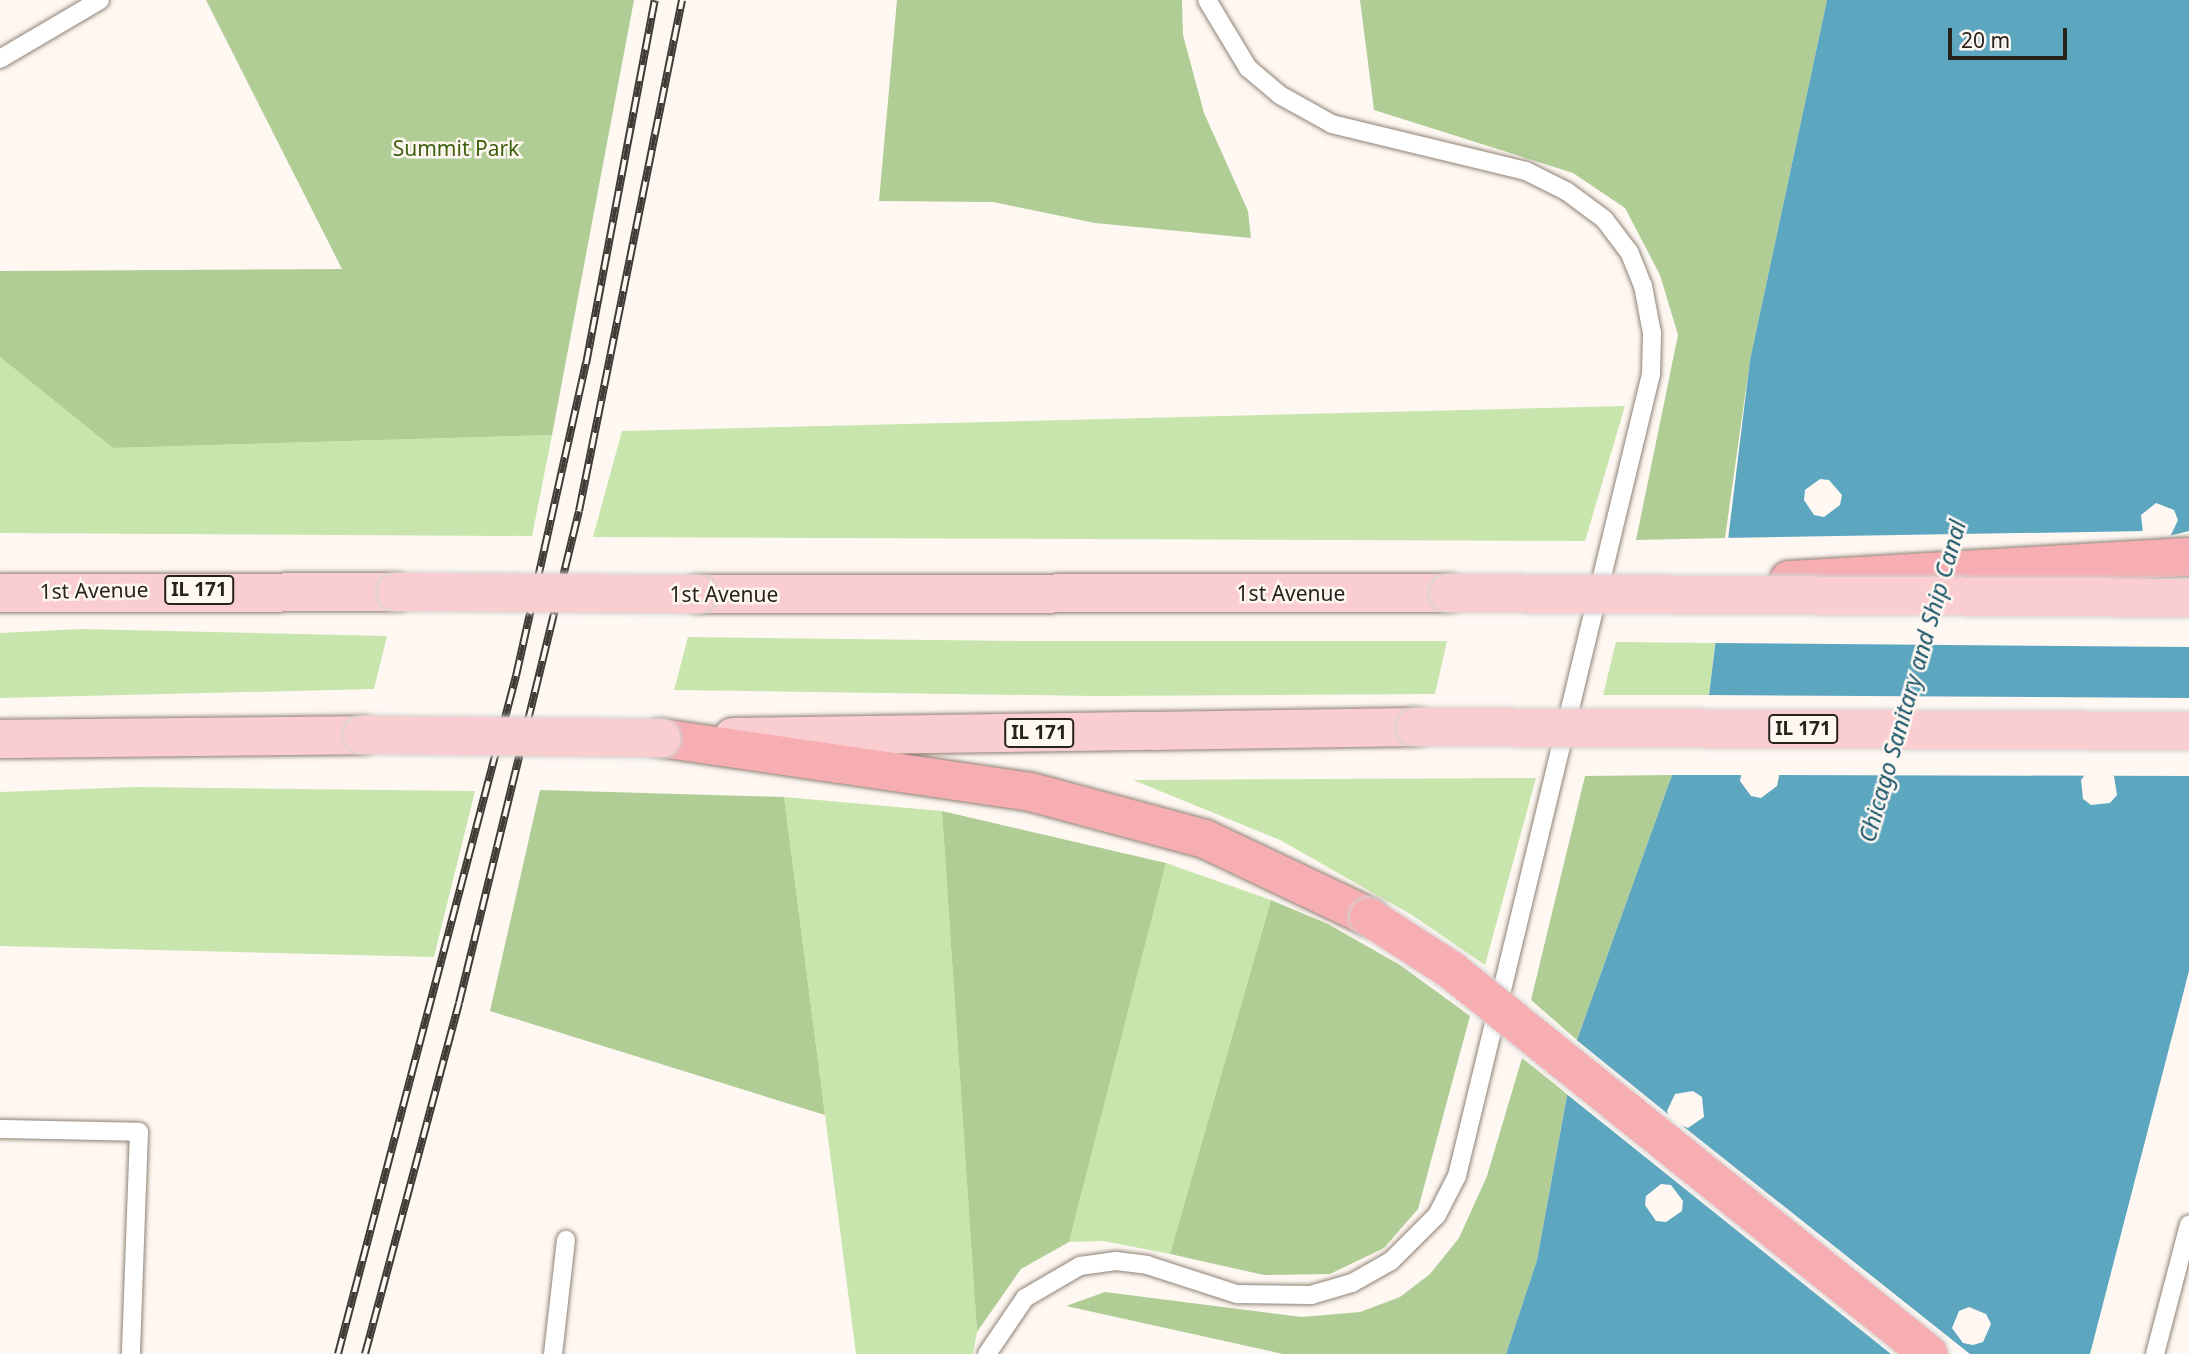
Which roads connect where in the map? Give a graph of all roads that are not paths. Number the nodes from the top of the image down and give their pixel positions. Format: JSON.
{"nodes":[{"id":1,"x":100,"y":0,"type":"edge"},
{"id":2,"x":1207,"y":0,"type":"edge"},
{"id":3,"x":0,"y":58,"type":"edge"},
{"id":4,"x":2189,"y":557,"type":"edge"},
{"id":5,"x":1624,"y":592,"type":"junction"},
{"id":6,"x":0,"y":593,"type":"edge"},
{"id":7,"x":2189,"y":598,"type":"edge"},
{"id":8,"x":2189,"y":731,"type":"edge"},
{"id":9,"x":661,"y":738,"type":"junction"},
{"id":10,"x":0,"y":739,"type":"edge"},
{"id":11,"x":0,"y":1129,"type":"edge"},
{"id":12,"x":2189,"y":1224,"type":"edge"},
{"id":13,"x":566,"y":1240,"type":"dead end"},
{"id":14,"x":131,"y":1354,"type":"edge"},
{"id":15,"x":553,"y":1354,"type":"edge"},
{"id":16,"x":987,"y":1354,"type":"edge"},
{"id":17,"x":1929,"y":1354,"type":"edge"},
{"id":18,"x":2155,"y":1354,"type":"edge"}],
"edges":[{"from":1,"to":3,"type":"lane"},
{"from":2,"to":16,"type":"lane"},
{"from":4,"to":5,"type":"highway","bridge":true},
{"from":5,"to":6,"type":"main road","name":"1st Avenue","number":"IL 171","bridge":true},
{"from":5,"to":7,"type":"main road","number":"IL 171","bridge":true},
{"from":8,"to":9,"type":"main road","number":"IL 171","bridge":true},
{"from":9,"to":10,"type":"main road","number":"IL 171","bridge":true},
{"from":9,"to":17,"type":"highway","bridge":true},
{"from":11,"to":14,"type":"lane"},
{"from":12,"to":18,"type":"lane"},
{"from":13,"to":15,"type":"lane"}]}
